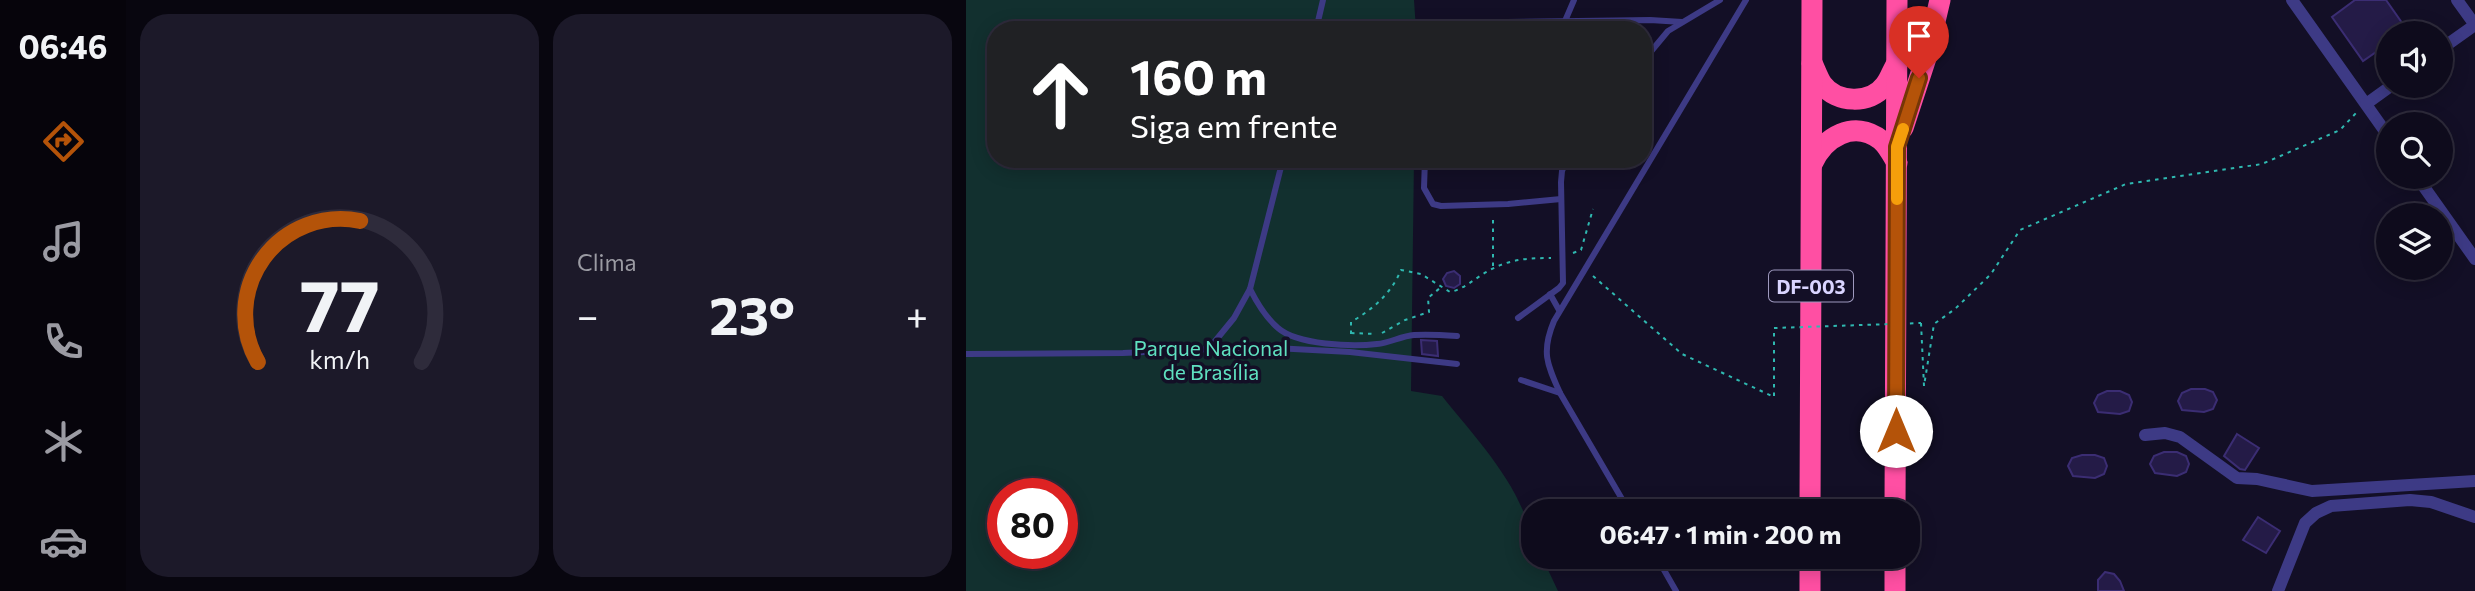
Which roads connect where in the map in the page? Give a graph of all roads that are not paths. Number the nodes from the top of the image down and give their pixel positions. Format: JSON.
{"nodes":[{"id":1,"x":1323,"y":0,"type":"edge"},
{"id":2,"x":1574,"y":0,"type":"edge"},
{"id":3,"x":1720,"y":0,"type":"edge"},
{"id":4,"x":1746,"y":0,"type":"edge"},
{"id":5,"x":1812,"y":0,"type":"edge"},
{"id":6,"x":1897,"y":0,"type":"edge"},
{"id":7,"x":1940,"y":0,"type":"edge"},
{"id":8,"x":2457,"y":0,"type":"edge"},
{"id":9,"x":2297,"y":2,"type":"edge"},
{"id":10,"x":1609,"y":20,"type":"joint"},
{"id":11,"x":1318,"y":21,"type":"edge"},
{"id":12,"x":1565,"y":21,"type":"joint"},
{"id":13,"x":1646,"y":21,"type":"edge"},
{"id":14,"x":1652,"y":21,"type":"edge"},
{"id":15,"x":1682,"y":22,"type":"junction"},
{"id":16,"x":2475,"y":25,"type":"edge"},
{"id":17,"x":2453,"y":41,"type":"edge"},
{"id":18,"x":1652,"y":50,"type":"edge"},
{"id":19,"x":1811,"y":61,"type":"junction"},
{"id":20,"x":1896,"y":64,"type":"junction"},
{"id":21,"x":2376,"y":96,"type":"edge"},
{"id":22,"x":2365,"y":104,"type":"junction"},
{"id":23,"x":2376,"y":119,"type":"edge"},
{"id":24,"x":1897,"y":155,"type":"junction"},
{"id":25,"x":1652,"y":156,"type":"edge"},
{"id":26,"x":1812,"y":165,"type":"junction"},
{"id":27,"x":1281,"y":168,"type":"edge"},
{"id":28,"x":1425,"y":168,"type":"edge"},
{"id":29,"x":1563,"y":168,"type":"edge"},
{"id":30,"x":1644,"y":168,"type":"edge"},
{"id":31,"x":2425,"y":189,"type":"edge"},
{"id":32,"x":1561,"y":199,"type":"junction"},
{"id":33,"x":2475,"y":259,"type":"edge"},
{"id":34,"x":1250,"y":289,"type":"junction"},
{"id":35,"x":1550,"y":295,"type":"junction"},
{"id":36,"x":1559,"y":310,"type":"junction"},
{"id":37,"x":1518,"y":318,"type":"dead end"},
{"id":38,"x":1457,"y":336,"type":"dead end"},
{"id":39,"x":1207,"y":351,"type":"junction"},
{"id":40,"x":966,"y":354,"type":"edge"},
{"id":41,"x":1457,"y":364,"type":"dead end"},
{"id":42,"x":1521,"y":380,"type":"dead end"},
{"id":43,"x":1560,"y":393,"type":"junction"},
{"id":44,"x":2145,"y":435,"type":"dead end"},
{"id":45,"x":2475,"y":481,"type":"edge"},
{"id":46,"x":1622,"y":499,"type":"edge"},
{"id":47,"x":1810,"y":499,"type":"edge"},
{"id":48,"x":1895,"y":499,"type":"edge"},
{"id":49,"x":2475,"y":517,"type":"edge"},
{"id":50,"x":1663,"y":569,"type":"edge"},
{"id":51,"x":1810,"y":569,"type":"edge"},
{"id":52,"x":1895,"y":569,"type":"edge"},
{"id":53,"x":1676,"y":591,"type":"edge"},
{"id":54,"x":1810,"y":591,"type":"edge"},
{"id":55,"x":1895,"y":591,"type":"edge"},
{"id":56,"x":2278,"y":591,"type":"edge"}],
"edges":[{"from":1,"to":11,"type":"lane"},
{"from":2,"to":12,"type":"lane"},
{"from":3,"to":15,"type":"lane"},
{"from":4,"to":25,"type":"lane"},
{"from":5,"to":19,"type":"highway","number":"DF-003"},
{"from":6,"to":20,"type":"highway"},
{"from":7,"to":24,"type":"highway"},
{"from":8,"to":16,"type":"street"},
{"from":9,"to":22,"type":"street"},
{"from":10,"to":12,"type":"lane"},
{"from":10,"to":13,"type":"lane"},
{"from":14,"to":15,"type":"lane"},
{"from":15,"to":18,"type":"lane"},
{"from":16,"to":17,"type":"street"},
{"from":19,"to":20,"type":"highway"},
{"from":19,"to":26,"type":"highway","number":"DF-003"},
{"from":20,"to":24,"type":"highway"},
{"from":21,"to":22,"type":"street"},
{"from":22,"to":23,"type":"street"},
{"from":24,"to":26,"type":"highway"},
{"from":24,"to":48,"type":"highway"},
{"from":26,"to":47,"type":"highway","number":"DF-003"},
{"from":27,"to":34,"type":"lane"},
{"from":28,"to":32,"type":"lane"},
{"from":29,"to":32,"type":"lane"},
{"from":30,"to":36,"type":"lane"},
{"from":31,"to":33,"type":"street"},
{"from":32,"to":35,"type":"lane"},
{"from":34,"to":38,"type":"lane"},
{"from":34,"to":39,"type":"lane"},
{"from":35,"to":36,"type":"lane"},
{"from":35,"to":37,"type":"lane"},
{"from":36,"to":43,"type":"lane"},
{"from":39,"to":40,"type":"lane"},
{"from":39,"to":41,"type":"lane"},
{"from":42,"to":43,"type":"lane"},
{"from":43,"to":46,"type":"lane"},
{"from":44,"to":45,"type":"street"},
{"from":49,"to":56,"type":"street"},
{"from":50,"to":53,"type":"lane"},
{"from":51,"to":54,"type":"highway"},
{"from":52,"to":55,"type":"highway"}]}
